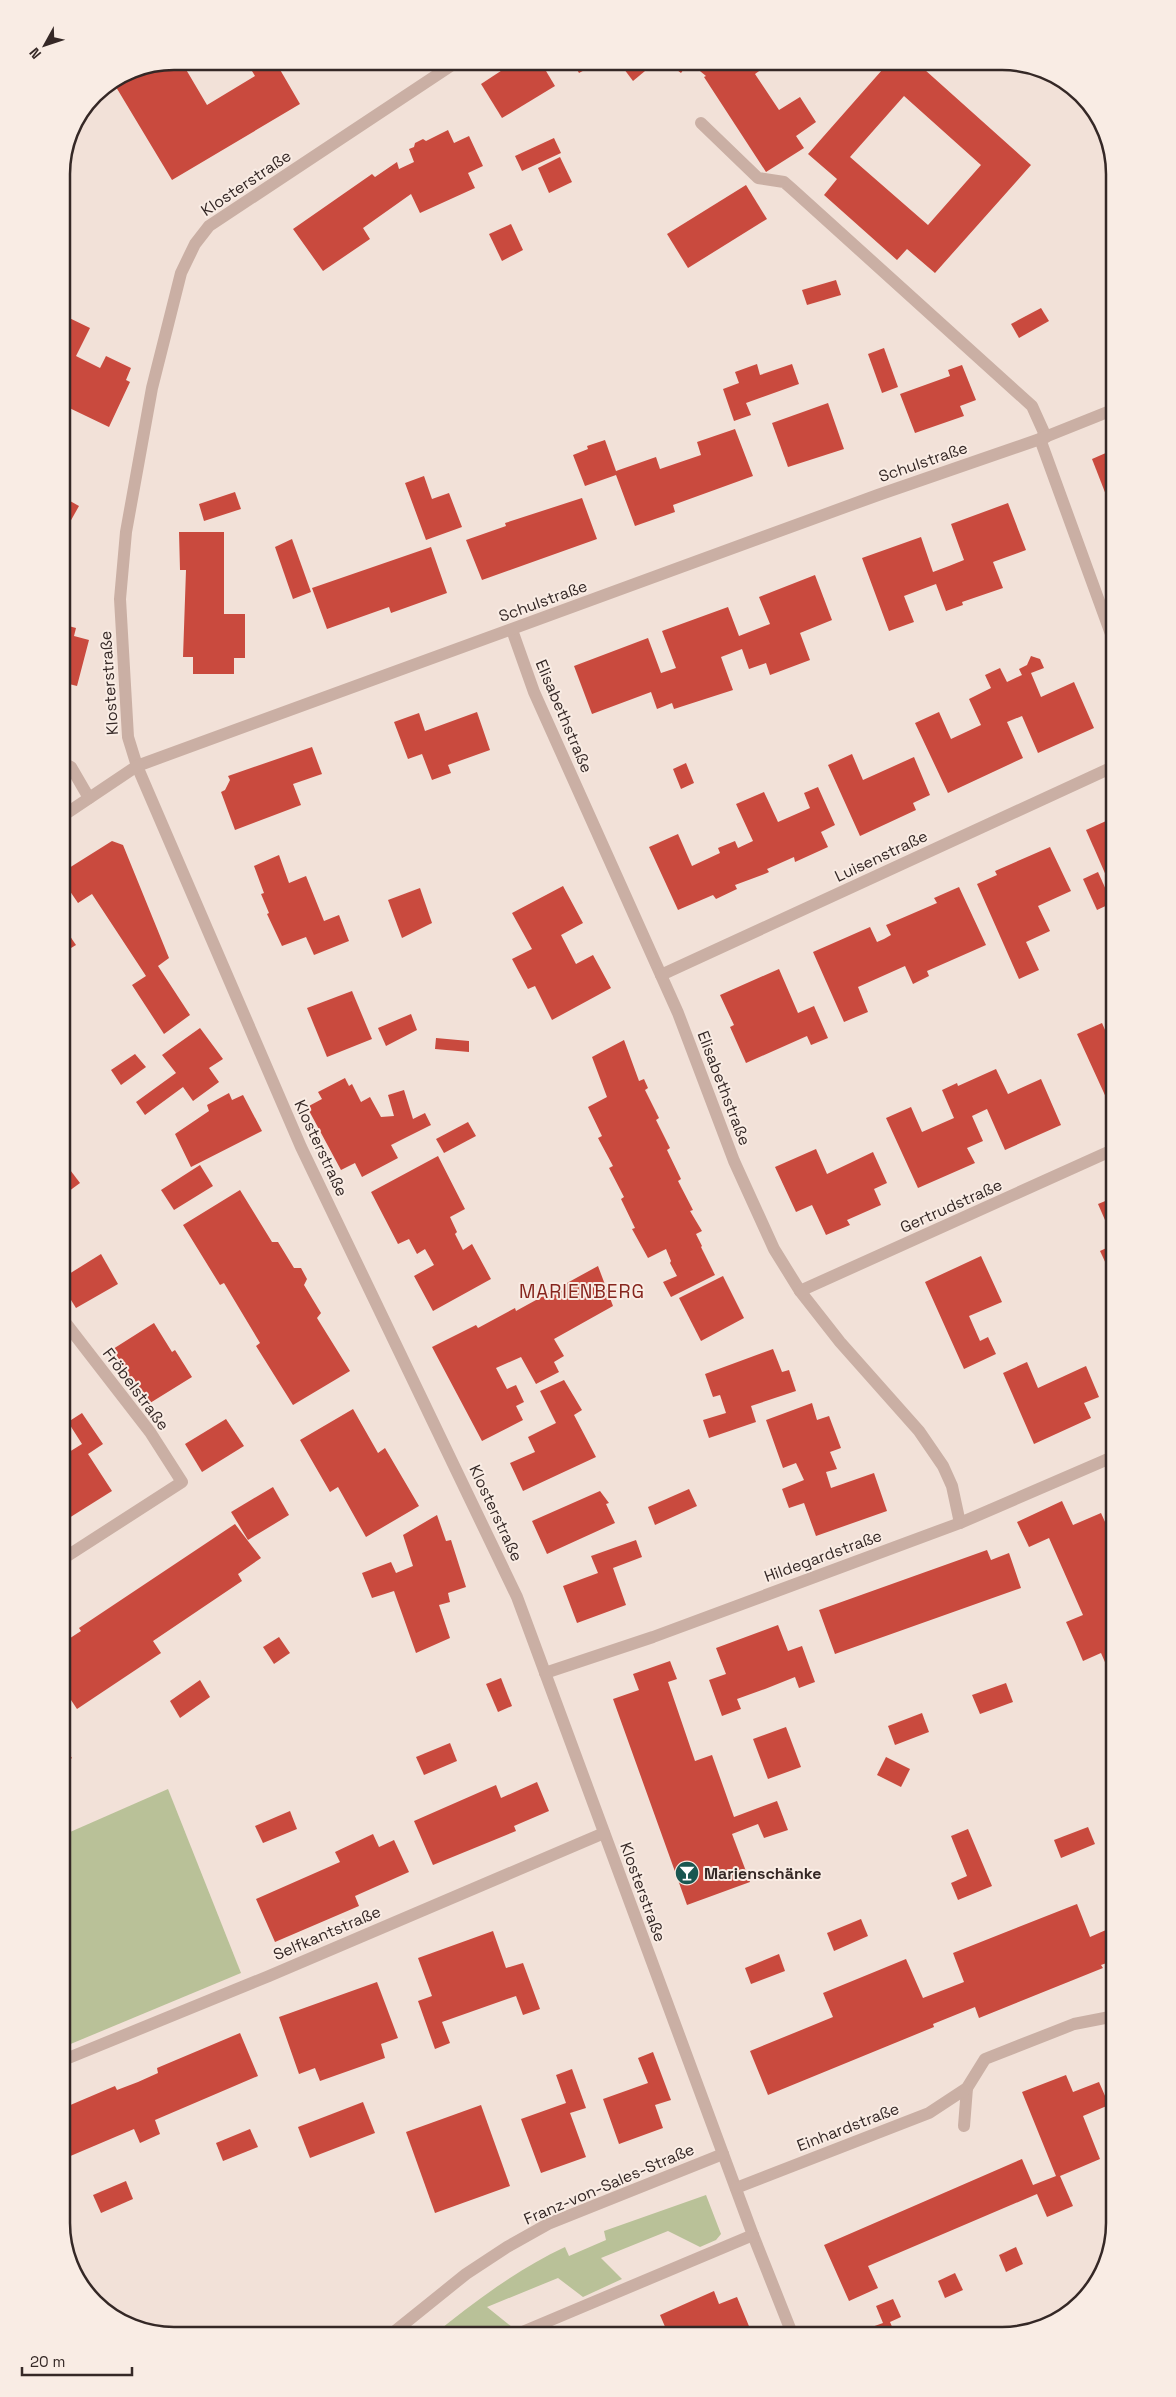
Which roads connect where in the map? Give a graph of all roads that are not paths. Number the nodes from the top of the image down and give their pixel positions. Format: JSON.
{"nodes":[{"id":1,"x":444,"y":70,"type":"edge"},
{"id":2,"x":701,"y":123,"type":"dead end"},
{"id":3,"x":1106,"y":412,"type":"edge"},
{"id":4,"x":1043,"y":438,"type":"junction"},
{"id":5,"x":1106,"y":619,"type":"edge"},
{"id":6,"x":512,"y":630,"type":"junction"},
{"id":7,"x":70,"y":766,"type":"edge"},
{"id":8,"x":137,"y":766,"type":"junction"},
{"id":9,"x":1106,"y":770,"type":"edge"},
{"id":10,"x":89,"y":798,"type":"junction"},
{"id":11,"x":70,"y":811,"type":"edge"},
{"id":12,"x":661,"y":976,"type":"junction"},
{"id":13,"x":1106,"y":1153,"type":"edge"},
{"id":14,"x":800,"y":1291,"type":"junction"},
{"id":15,"x":70,"y":1329,"type":"edge"},
{"id":16,"x":1106,"y":1461,"type":"edge"},
{"id":17,"x":960,"y":1523,"type":"junction"},
{"id":18,"x":70,"y":1554,"type":"edge"},
{"id":19,"x":545,"y":1673,"type":"junction"},
{"id":20,"x":604,"y":1833,"type":"junction"},
{"id":21,"x":1106,"y":2018,"type":"edge"},
{"id":22,"x":70,"y":2057,"type":"edge"},
{"id":23,"x":967,"y":2088,"type":"junction"},
{"id":24,"x":964,"y":2126,"type":"dead end"},
{"id":25,"x":723,"y":2154,"type":"junction"},
{"id":26,"x":736,"y":2188,"type":"junction"},
{"id":27,"x":753,"y":2236,"type":"junction"},
{"id":28,"x":400,"y":2327,"type":"edge"},
{"id":29,"x":535,"y":2327,"type":"edge"},
{"id":30,"x":789,"y":2327,"type":"edge"}],
"edges":[{"from":1,"to":8,"type":"street","name":"Klosterstraße"},
{"from":2,"to":4,"type":"street"},
{"from":3,"to":4,"type":"street","name":"Schulstraße"},
{"from":4,"to":5,"type":"street"},
{"from":4,"to":6,"type":"street","name":"Schulstraße"},
{"from":6,"to":8,"type":"street","name":"Schulstraße"},
{"from":6,"to":12,"type":"street","name":"Elisabethstraße"},
{"from":7,"to":10,"type":"street"},
{"from":8,"to":10,"type":"street","name":"Schulstraße"},
{"from":8,"to":19,"type":"street","name":"Klosterstraße"},
{"from":9,"to":12,"type":"street","name":"Luisenstraße"},
{"from":10,"to":11,"type":"street","name":"Schulstraße"},
{"from":12,"to":14,"type":"street","name":"Elisabethstraße"},
{"from":13,"to":14,"type":"street","name":"Gertrudstraße"},
{"from":14,"to":17,"type":"street","name":"Elisabethstraße"},
{"from":15,"to":18,"type":"street","name":"Fröbelstraße"},
{"from":16,"to":17,"type":"street","name":"Hildegardstraße"},
{"from":17,"to":19,"type":"street","name":"Hildegardstraße"},
{"from":19,"to":20,"type":"street","name":"Klosterstraße"},
{"from":20,"to":22,"type":"street","name":"Selfkantstraße"},
{"from":20,"to":25,"type":"street","name":"Klosterstraße"},
{"from":21,"to":23,"type":"street","name":"Einhardstraße"},
{"from":23,"to":24,"type":"street","name":"Einhardstraße"},
{"from":23,"to":26,"type":"street","name":"Einhardstraße"},
{"from":25,"to":26,"type":"street","name":"Klosterstraße"},
{"from":25,"to":28,"type":"street","name":"Franz-von-Sales-Straße"},
{"from":26,"to":27,"type":"street","name":"Klosterstraße"},
{"from":27,"to":29,"type":"street"},
{"from":27,"to":30,"type":"street","name":"Klosterstraße"}]}
